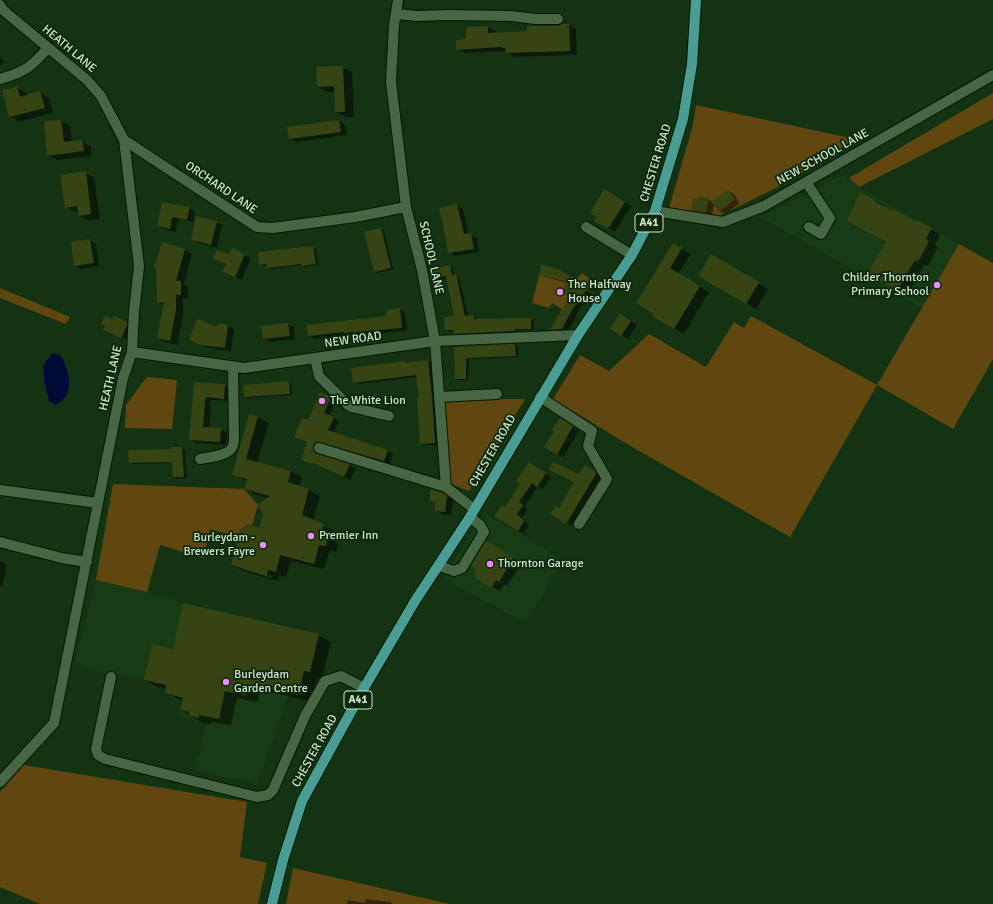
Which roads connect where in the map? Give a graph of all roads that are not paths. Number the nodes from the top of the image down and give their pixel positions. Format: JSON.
{"nodes":[{"id":1,"x":398,"y":0,"type":"edge"},
{"id":2,"x":696,"y":0,"type":"edge"},
{"id":3,"x":0,"y":5,"type":"edge"},
{"id":4,"x":396,"y":14,"type":"junction"},
{"id":5,"x":558,"y":19,"type":"dead end"},
{"id":6,"x":48,"y":48,"type":"junction"},
{"id":7,"x":993,"y":75,"type":"edge"},
{"id":8,"x":0,"y":79,"type":"edge"},
{"id":9,"x":124,"y":140,"type":"junction"},
{"id":10,"x":806,"y":182,"type":"junction"},
{"id":11,"x":406,"y":207,"type":"junction"},
{"id":12,"x":655,"y":211,"type":"junction"},
{"id":13,"x":586,"y":227,"type":"dead end"},
{"id":14,"x":809,"y":227,"type":"dead end"},
{"id":15,"x":632,"y":255,"type":"junction"},
{"id":16,"x":578,"y":335,"type":"junction"},
{"id":17,"x":435,"y":341,"type":"junction"},
{"id":18,"x":132,"y":352,"type":"junction"},
{"id":19,"x":315,"y":358,"type":"junction"},
{"id":20,"x":233,"y":366,"type":"junction"},
{"id":21,"x":498,"y":394,"type":"dead end"},
{"id":22,"x":438,"y":397,"type":"junction"},
{"id":23,"x":540,"y":397,"type":"junction"},
{"id":24,"x":389,"y":416,"type":"dead end"},
{"id":25,"x":319,"y":448,"type":"dead end"},
{"id":26,"x":200,"y":459,"type":"dead end"},
{"id":27,"x":446,"y":487,"type":"junction"},
{"id":28,"x":0,"y":490,"type":"edge"},
{"id":29,"x":98,"y":503,"type":"junction"},
{"id":30,"x":472,"y":513,"type":"junction"},
{"id":31,"x":579,"y":524,"type":"dead end"},
{"id":32,"x":0,"y":542,"type":"edge"},
{"id":33,"x":86,"y":562,"type":"junction"},
{"id":34,"x":439,"y":566,"type":"junction"},
{"id":35,"x":111,"y":676,"type":"dead end"},
{"id":36,"x":364,"y":688,"type":"junction"},
{"id":37,"x":0,"y":782,"type":"edge"},
{"id":38,"x":272,"y":904,"type":"edge"}],
"edges":[{"from":1,"to":4,"type":"street","name":"SCHOOL LANE"},
{"from":2,"to":12,"type":"main road","name":"CHESTER ROAD","number":"A41"},
{"from":3,"to":6,"type":"street","name":"HEATH LANE"},
{"from":4,"to":5,"type":"street"},
{"from":4,"to":11,"type":"street","name":"SCHOOL LANE"},
{"from":6,"to":8,"type":"street"},
{"from":6,"to":9,"type":"street","name":"HEATH LANE"},
{"from":7,"to":10,"type":"street","name":"NEW SCHOOL LANE"},
{"from":9,"to":11,"type":"street","name":"ORCHARD LANE"},
{"from":9,"to":18,"type":"street","name":"HEATH LANE"},
{"from":10,"to":12,"type":"street","name":"NEW SCHOOL LANE"},
{"from":10,"to":14,"type":"street"},
{"from":11,"to":17,"type":"street","name":"SCHOOL LANE"},
{"from":12,"to":15,"type":"main road","name":"CHESTER ROAD","number":"A41"},
{"from":13,"to":15,"type":"street"},
{"from":15,"to":16,"type":"main road","name":"CHESTER ROAD","number":"A41"},
{"from":16,"to":17,"type":"street","name":"NEW ROAD"},
{"from":16,"to":23,"type":"main road","name":"CHESTER ROAD","number":"A41"},
{"from":17,"to":19,"type":"street","name":"NEW ROAD"},
{"from":17,"to":22,"type":"street","name":"SCHOOL LANE"},
{"from":18,"to":20,"type":"street","name":"NEW ROAD"},
{"from":18,"to":29,"type":"street","name":"HEATH LANE"},
{"from":19,"to":20,"type":"street","name":"NEW ROAD"},
{"from":19,"to":24,"type":"street"},
{"from":20,"to":26,"type":"street"},
{"from":21,"to":22,"type":"street"},
{"from":22,"to":27,"type":"street","name":"SCHOOL LANE"},
{"from":23,"to":30,"type":"main road","name":"CHESTER ROAD","number":"A41"},
{"from":23,"to":31,"type":"street"},
{"from":25,"to":27,"type":"street"},
{"from":27,"to":30,"type":"street"},
{"from":28,"to":29,"type":"street"},
{"from":29,"to":33,"type":"street","name":"HEATH LANE"},
{"from":30,"to":34,"type":"main road","name":"CHESTER ROAD","number":"A41"},
{"from":30,"to":34,"type":"street"},
{"from":32,"to":33,"type":"street"},
{"from":33,"to":37,"type":"street","name":"HEATH LANE"},
{"from":34,"to":36,"type":"main road","name":"CHESTER ROAD","number":"A41"},
{"from":35,"to":36,"type":"street"},
{"from":36,"to":38,"type":"main road","name":"CHESTER ROAD","number":"A41"}]}
